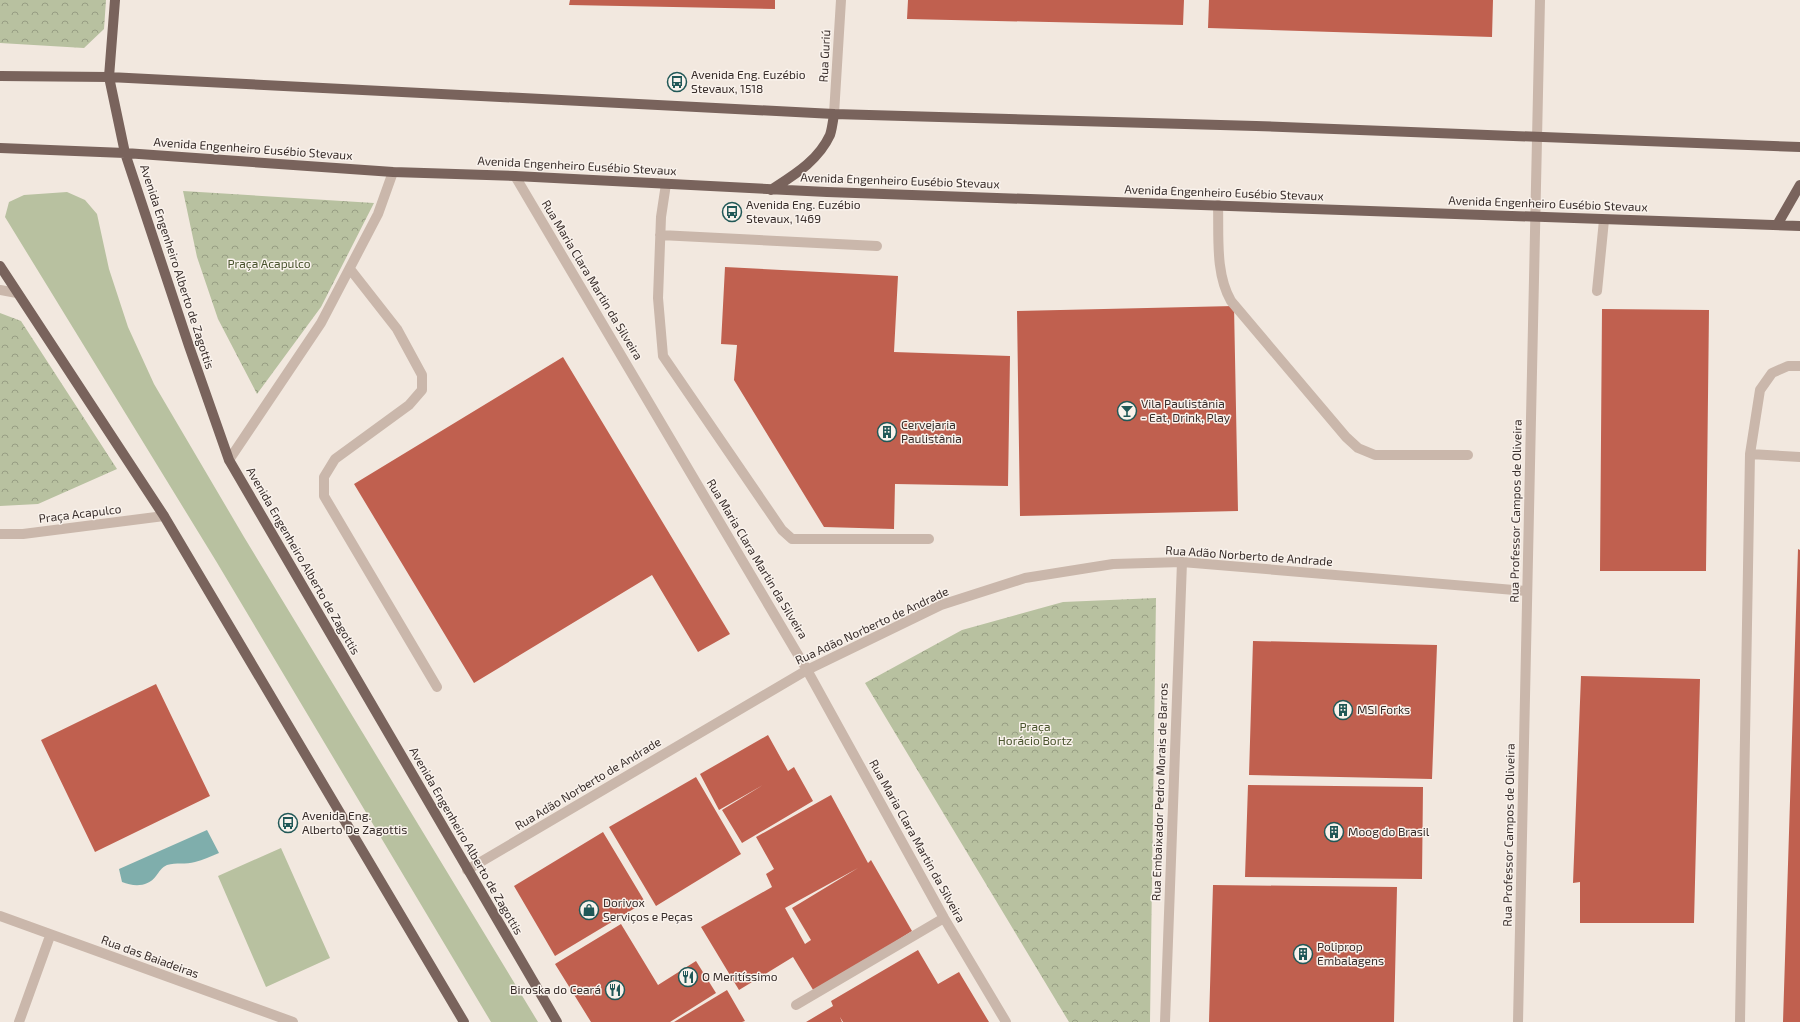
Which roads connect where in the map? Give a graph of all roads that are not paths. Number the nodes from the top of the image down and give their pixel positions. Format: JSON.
{"nodes":[{"id":1,"x":115,"y":0,"type":"edge"},
{"id":2,"x":841,"y":0,"type":"edge"},
{"id":3,"x":1540,"y":0,"type":"edge"},
{"id":4,"x":0,"y":76,"type":"edge"},
{"id":5,"x":109,"y":77,"type":"junction"},
{"id":6,"x":834,"y":114,"type":"junction"},
{"id":7,"x":1537,"y":137,"type":"junction"},
{"id":8,"x":1800,"y":147,"type":"edge"},
{"id":9,"x":0,"y":148,"type":"edge"},
{"id":10,"x":125,"y":153,"type":"junction"},
{"id":11,"x":393,"y":172,"type":"junction"},
{"id":12,"x":515,"y":176,"type":"junction"},
{"id":13,"x":666,"y":184,"type":"junction"},
{"id":14,"x":1800,"y":185,"type":"edge"},
{"id":15,"x":771,"y":190,"type":"junction"},
{"id":16,"x":1218,"y":205,"type":"junction"},
{"id":17,"x":1535,"y":216,"type":"junction"},
{"id":18,"x":1604,"y":220,"type":"junction"},
{"id":19,"x":1777,"y":225,"type":"junction"},
{"id":20,"x":1800,"y":226,"type":"edge"},
{"id":21,"x":660,"y":235,"type":"junction"},
{"id":22,"x":877,"y":246,"type":"dead end"},
{"id":23,"x":0,"y":266,"type":"edge"},
{"id":24,"x":350,"y":269,"type":"junction"},
{"id":25,"x":0,"y":290,"type":"edge"},
{"id":26,"x":1597,"y":291,"type":"dead end"},
{"id":27,"x":17,"y":293,"type":"junction"},
{"id":28,"x":1800,"y":366,"type":"edge"},
{"id":29,"x":1750,"y":454,"type":"junction"},
{"id":30,"x":1468,"y":455,"type":"dead end"},
{"id":31,"x":1800,"y":457,"type":"edge"},
{"id":32,"x":229,"y":460,"type":"junction"},
{"id":33,"x":164,"y":516,"type":"junction"},
{"id":34,"x":0,"y":534,"type":"edge"},
{"id":35,"x":929,"y":540,"type":"dead end"},
{"id":36,"x":1182,"y":562,"type":"junction"},
{"id":37,"x":1527,"y":591,"type":"junction"},
{"id":38,"x":807,"y":670,"type":"junction"},
{"id":39,"x":437,"y":687,"type":"dead end"},
{"id":40,"x":468,"y":870,"type":"junction"},
{"id":41,"x":0,"y":916,"type":"edge"},
{"id":42,"x":944,"y":918,"type":"junction"},
{"id":43,"x":50,"y":936,"type":"junction"},
{"id":44,"x":796,"y":1005,"type":"dead end"},
{"id":45,"x":19,"y":1022,"type":"edge"},
{"id":46,"x":293,"y":1022,"type":"edge"},
{"id":47,"x":464,"y":1022,"type":"edge"},
{"id":48,"x":557,"y":1022,"type":"edge"},
{"id":49,"x":1006,"y":1022,"type":"edge"},
{"id":50,"x":1165,"y":1022,"type":"edge"},
{"id":51,"x":1518,"y":1022,"type":"edge"},
{"id":52,"x":1740,"y":1022,"type":"edge"}],
"edges":[{"from":1,"to":5,"type":"main road","name":"Avenida Engenheiro Alberto de Zagottis"},
{"from":2,"to":6,"type":"street","name":"Rua Guriú"},
{"from":3,"to":7,"type":"street","name":"Rua Professor Campos de Oliveira"},
{"from":4,"to":5,"type":"main road"},
{"from":5,"to":6,"type":"main road"},
{"from":5,"to":10,"type":"main road","name":"Avenida Engenheiro Alberto de Zagottis"},
{"from":6,"to":7,"type":"main road"},
{"from":6,"to":15,"type":"main road"},
{"from":7,"to":8,"type":"main road"},
{"from":7,"to":17,"type":"street","name":"Rua Professor Campos de Oliveira"},
{"from":9,"to":10,"type":"main road","name":"Avenida Engenheiro Eusébio Stevaux"},
{"from":10,"to":11,"type":"main road","name":"Avenida Engenheiro Eusébio Stevaux"},
{"from":10,"to":32,"type":"main road","name":"Avenida Engenheiro Alberto de Zagottis"},
{"from":11,"to":12,"type":"main road","name":"Avenida Engenheiro Eusébio Stevaux"},
{"from":11,"to":24,"type":"street"},
{"from":12,"to":13,"type":"main road","name":"Avenida Engenheiro Eusébio Stevaux"},
{"from":12,"to":38,"type":"street","name":"Rua Maria Clara Martin da Silveira"},
{"from":13,"to":15,"type":"main road","name":"Avenida Engenheiro Eusébio Stevaux"},
{"from":13,"to":21,"type":"street"},
{"from":14,"to":19,"type":"main road"},
{"from":15,"to":16,"type":"main road","name":"Avenida Engenheiro Eusébio Stevaux"},
{"from":16,"to":17,"type":"main road","name":"Avenida Engenheiro Eusébio Stevaux"},
{"from":16,"to":30,"type":"street"},
{"from":17,"to":18,"type":"main road","name":"Avenida Engenheiro Eusébio Stevaux"},
{"from":17,"to":37,"type":"street","name":"Rua Professor Campos de Oliveira"},
{"from":18,"to":19,"type":"main road","name":"Avenida Engenheiro Eusébio Stevaux"},
{"from":18,"to":26,"type":"street"},
{"from":19,"to":20,"type":"main road","name":"Avenida Engenheiro Eusébio Stevaux"},
{"from":21,"to":22,"type":"street"},
{"from":21,"to":35,"type":"street"},
{"from":23,"to":27,"type":"main road"},
{"from":24,"to":32,"type":"street"},
{"from":24,"to":39,"type":"street"},
{"from":25,"to":27,"type":"street"},
{"from":27,"to":33,"type":"main road"},
{"from":28,"to":29,"type":"street"},
{"from":29,"to":31,"type":"street"},
{"from":29,"to":52,"type":"street"},
{"from":32,"to":40,"type":"main road","name":"Avenida Engenheiro Alberto de Zagottis"},
{"from":33,"to":34,"type":"street","name":"Praça Acapulco"},
{"from":33,"to":47,"type":"main road"},
{"from":36,"to":37,"type":"street","name":"Rua Adão Norberto de Andrade"},
{"from":36,"to":38,"type":"street","name":"Rua Adão Norberto de Andrade"},
{"from":36,"to":50,"type":"street","name":"Rua Embaixador Pedro Morais de Barros"},
{"from":37,"to":51,"type":"street","name":"Rua Professor Campos de Oliveira"},
{"from":38,"to":40,"type":"street","name":"Rua Adão Norberto de Andrade"},
{"from":38,"to":42,"type":"street","name":"Rua Maria Clara Martin da Silveira"},
{"from":40,"to":48,"type":"main road","name":"Avenida Engenheiro Alberto de Zagottis"},
{"from":41,"to":43,"type":"street","name":"Rua das Baiadeiras"},
{"from":42,"to":44,"type":"street"},
{"from":42,"to":49,"type":"street","name":"Rua Maria Clara Martin da Silveira"},
{"from":43,"to":45,"type":"street"},
{"from":43,"to":46,"type":"street","name":"Rua das Baiadeiras"}]}
